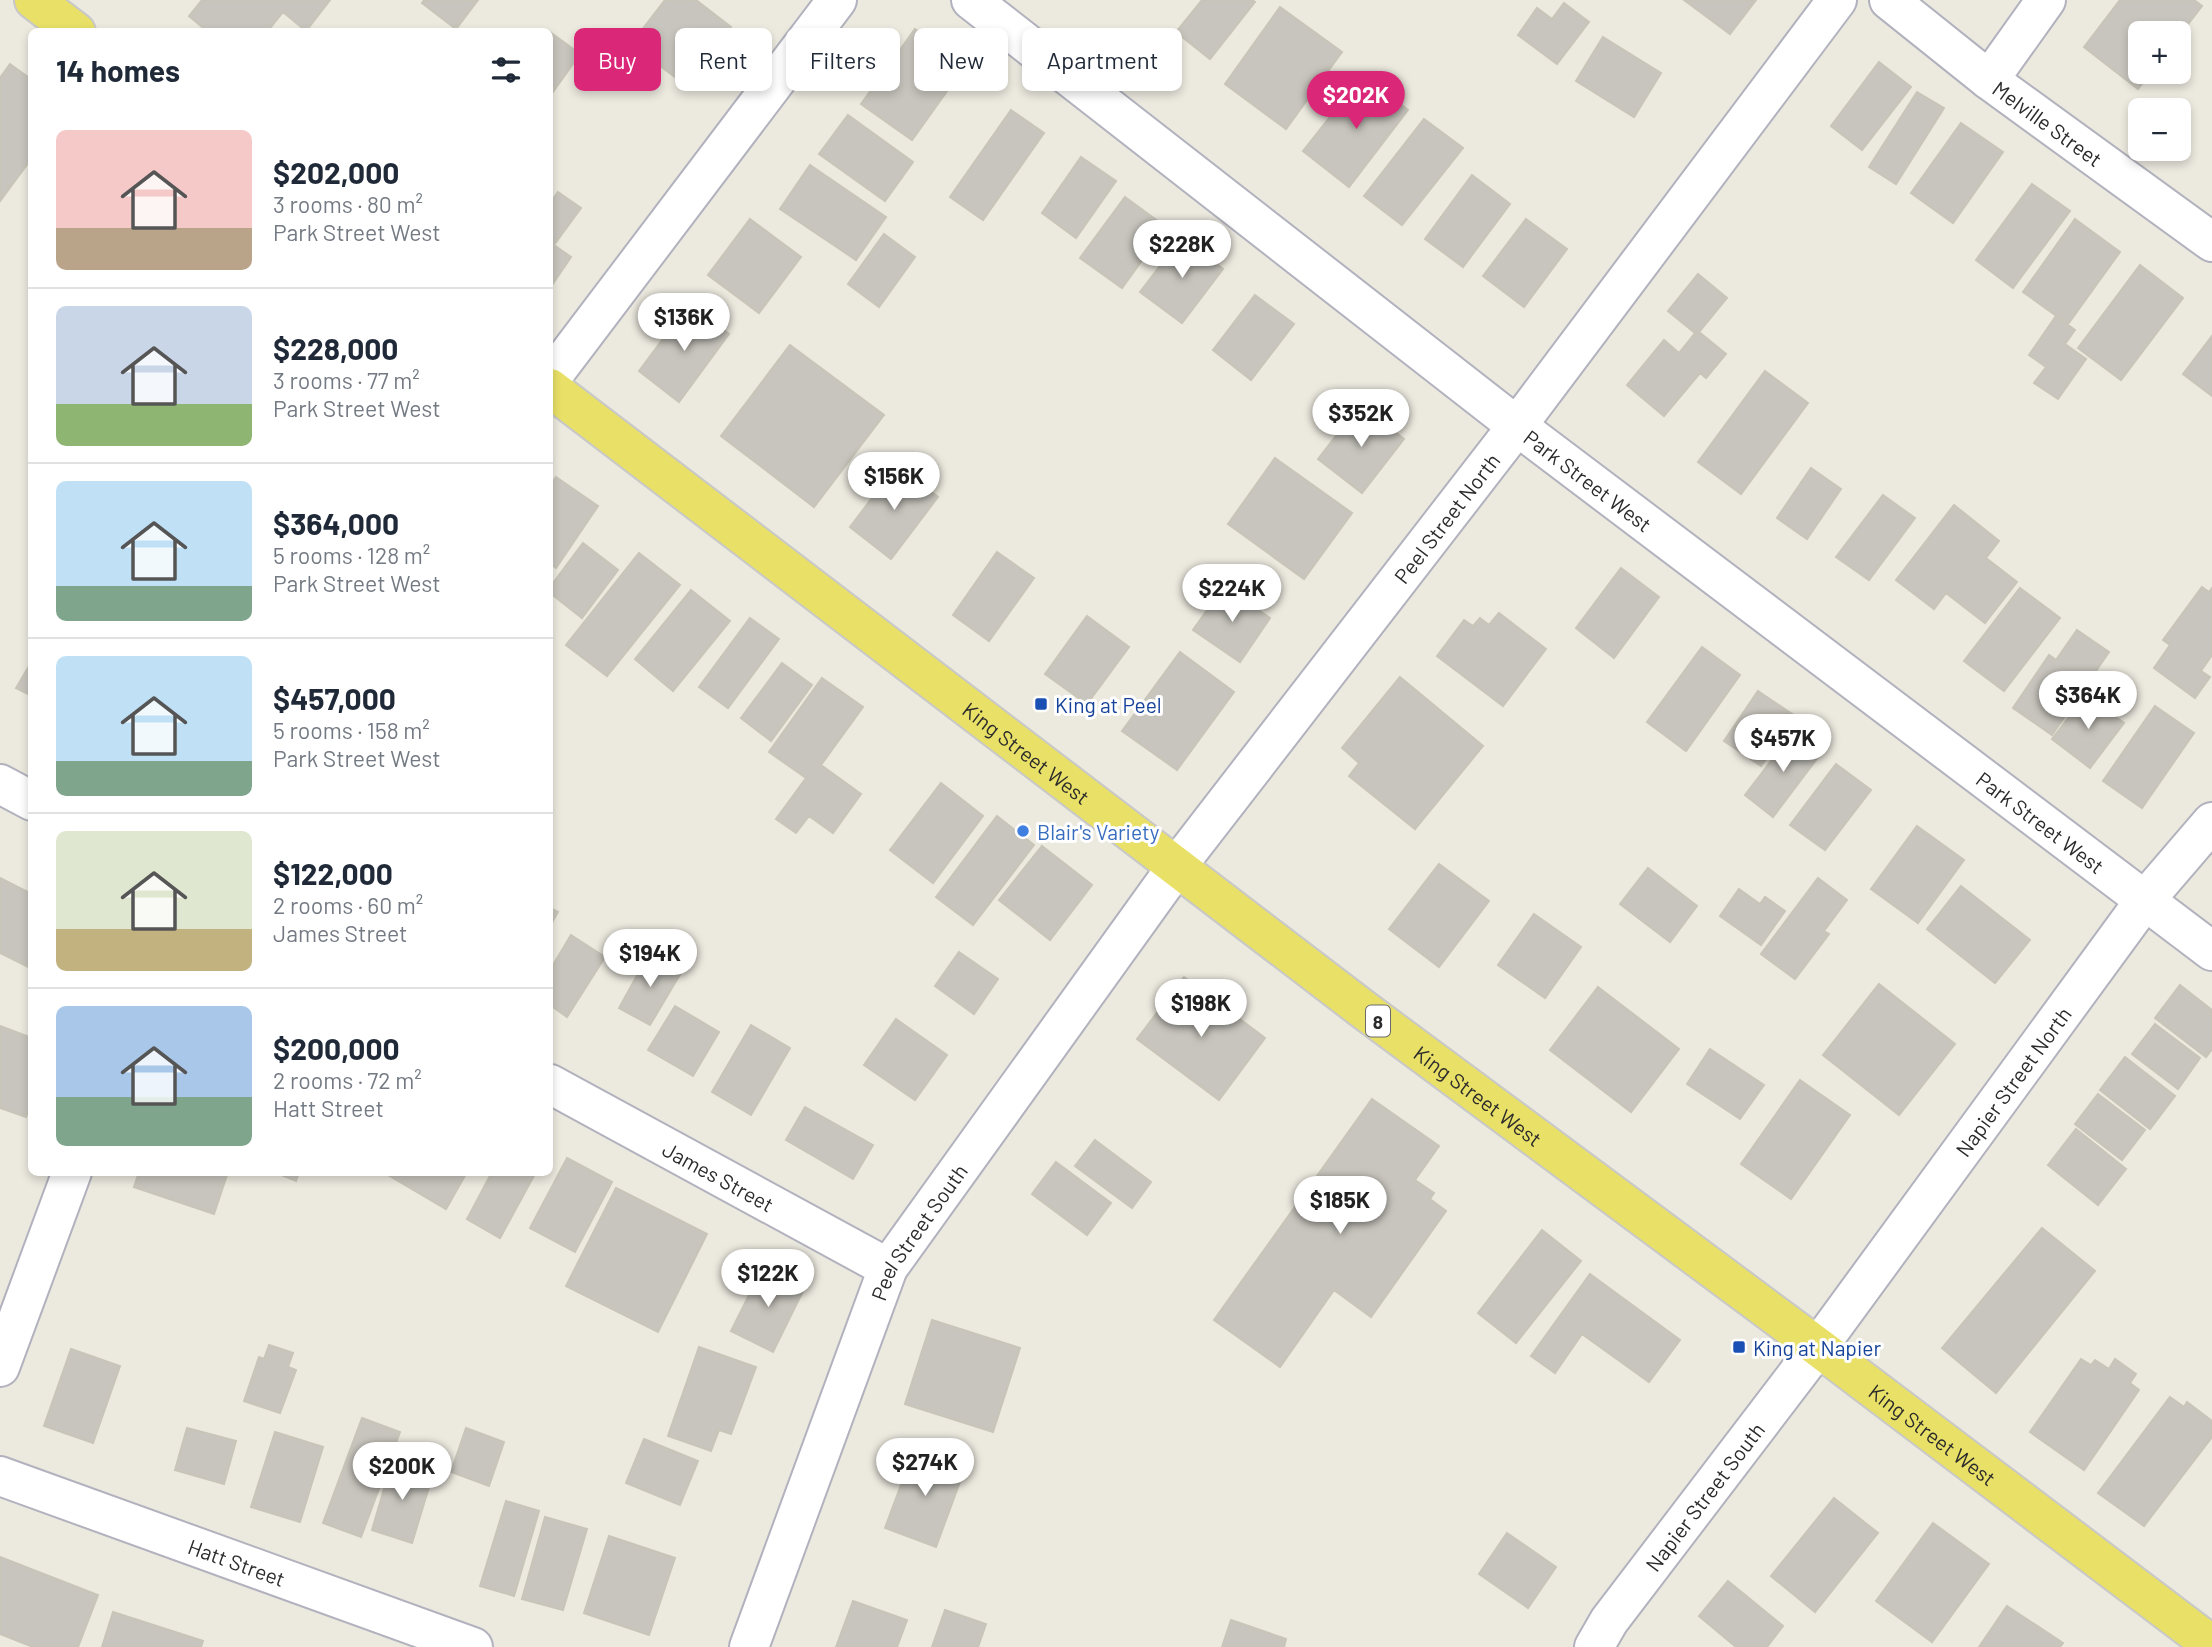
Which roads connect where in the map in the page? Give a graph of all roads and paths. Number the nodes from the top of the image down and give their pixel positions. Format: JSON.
{"nodes":[{"id":1,"x":34,"y":0,"type":"edge"},
{"id":2,"x":837,"y":0,"type":"edge"},
{"id":3,"x":971,"y":0,"type":"edge"},
{"id":4,"x":1837,"y":0,"type":"edge"},
{"id":5,"x":1889,"y":0,"type":"edge"},
{"id":6,"x":2046,"y":0,"type":"edge"},
{"id":7,"x":71,"y":28,"type":"edge"},
{"id":8,"x":1989,"y":80,"type":"junction"},
{"id":9,"x":2212,"y":242,"type":"edge"},
{"id":10,"x":553,"y":375,"type":"edge"},
{"id":11,"x":553,"y":390,"type":"edge"},
{"id":12,"x":1517,"y":426,"type":"junction"},
{"id":13,"x":0,"y":784,"type":"edge"},
{"id":14,"x":28,"y":799,"type":"edge"},
{"id":15,"x":2212,"y":822,"type":"edge"},
{"id":16,"x":1177,"y":866,"type":"junction"},
{"id":17,"x":2145,"y":900,"type":"junction"},
{"id":18,"x":2212,"y":951,"type":"edge"},
{"id":19,"x":553,"y":1086,"type":"edge"},
{"id":20,"x":71,"y":1176,"type":"edge"},
{"id":21,"x":888,"y":1268,"type":"junction"},
{"id":22,"x":1818,"y":1347,"type":"junction"},
{"id":23,"x":0,"y":1367,"type":"edge"},
{"id":24,"x":0,"y":1476,"type":"edge"},
{"id":25,"x":2212,"y":1645,"type":"edge"},
{"id":26,"x":473,"y":1647,"type":"edge"},
{"id":27,"x":749,"y":1647,"type":"edge"},
{"id":28,"x":1594,"y":1647,"type":"edge"}],
"edges":[{"from":1,"to":7,"type":"main road"},
{"from":2,"to":10,"type":"street"},
{"from":3,"to":12,"type":"street","name":"Park Street West"},
{"from":4,"to":12,"type":"street","name":"Peel Street North"},
{"from":5,"to":8,"type":"street","name":"Melville Street"},
{"from":6,"to":8,"type":"street"},
{"from":8,"to":9,"type":"street","name":"Melville Street"},
{"from":11,"to":16,"type":"main road","name":"King Street West","number":"8"},
{"from":12,"to":16,"type":"street","name":"Peel Street North"},
{"from":12,"to":17,"type":"street","name":"Park Street West"},
{"from":13,"to":14,"type":"street"},
{"from":15,"to":17,"type":"street","name":"Napier Street North"},
{"from":16,"to":21,"type":"street","name":"Peel Street South"},
{"from":16,"to":22,"type":"main road","name":"King Street West","number":"8"},
{"from":17,"to":18,"type":"street","name":"Park Street West"},
{"from":17,"to":22,"type":"street","name":"Napier Street North"},
{"from":19,"to":21,"type":"street","name":"James Street"},
{"from":20,"to":23,"type":"street"},
{"from":21,"to":27,"type":"street","name":"Peel Street South"},
{"from":22,"to":25,"type":"main road","name":"King Street West","number":"8"},
{"from":22,"to":28,"type":"street","name":"Napier Street South"},
{"from":24,"to":26,"type":"street","name":"Hatt Street"}]}
